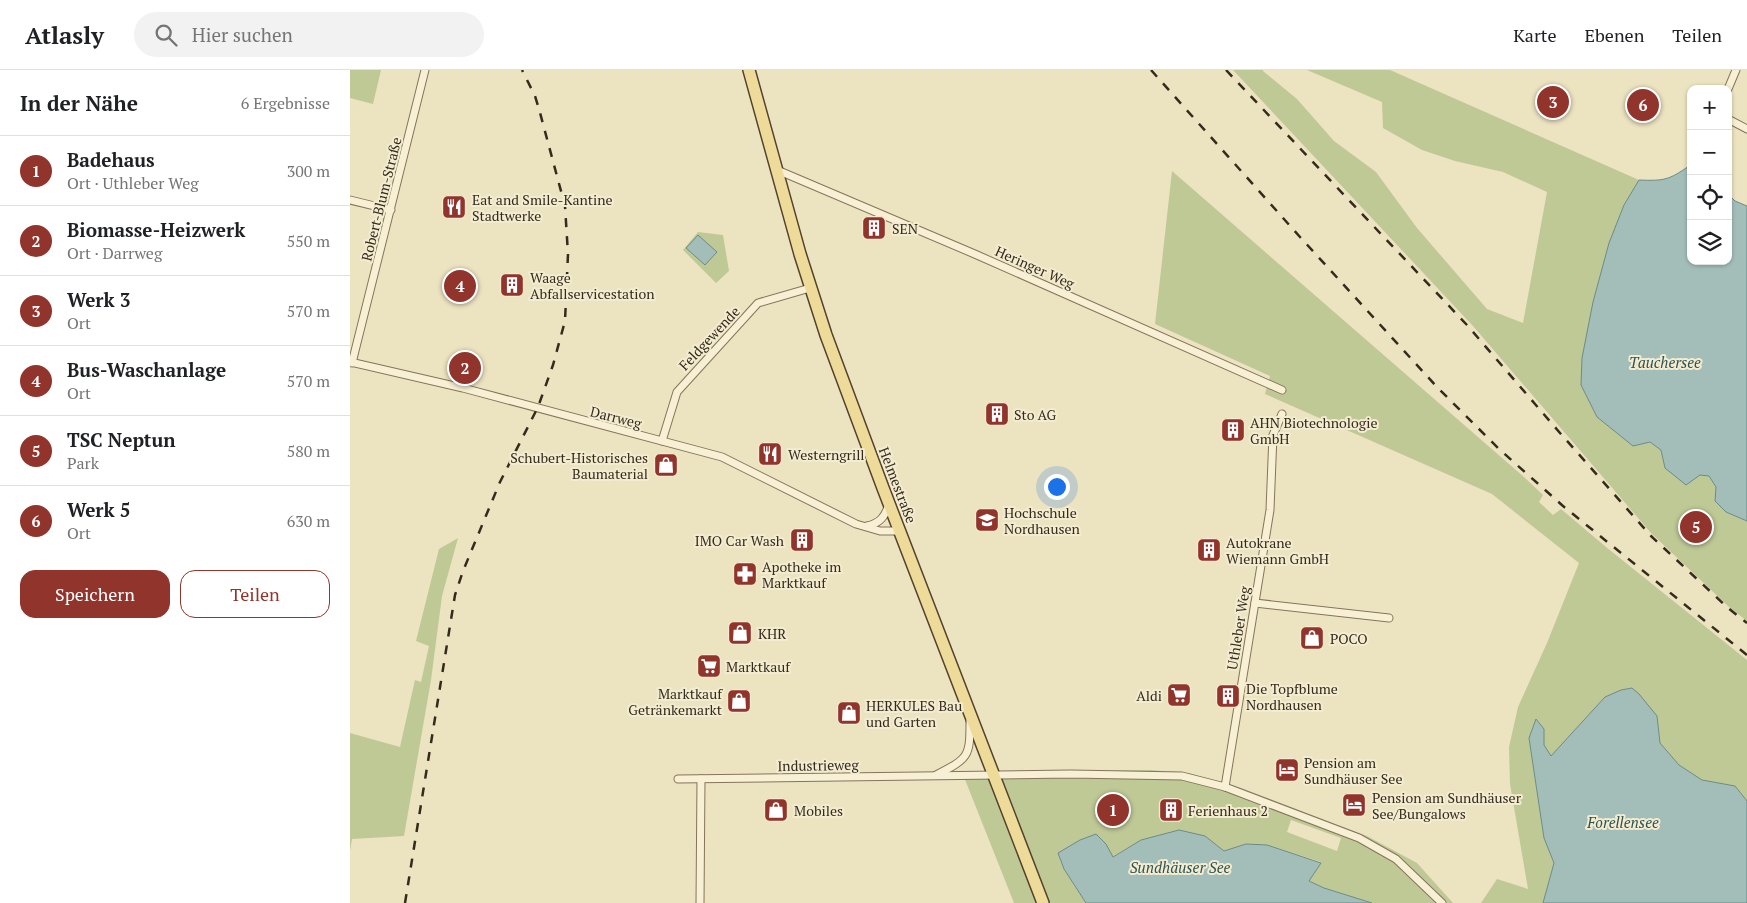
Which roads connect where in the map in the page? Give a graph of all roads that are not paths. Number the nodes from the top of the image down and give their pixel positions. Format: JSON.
{"nodes":[{"id":1,"x":425,"y":70,"type":"edge"},
{"id":2,"x":749,"y":70,"type":"edge"},
{"id":3,"x":1736,"y":70,"type":"edge"},
{"id":4,"x":1730,"y":85,"type":"edge"},
{"id":5,"x":1732,"y":121,"type":"edge"},
{"id":6,"x":1747,"y":129,"type":"edge"},
{"id":7,"x":777,"y":170,"type":"junction"},
{"id":8,"x":350,"y":200,"type":"edge"},
{"id":9,"x":391,"y":210,"type":"junction"},
{"id":10,"x":810,"y":288,"type":"junction"},
{"id":11,"x":351,"y":362,"type":"edge"},
{"id":12,"x":1282,"y":390,"type":"dead end"},
{"id":13,"x":1282,"y":414,"type":"dead end"},
{"id":14,"x":662,"y":441,"type":"junction"},
{"id":15,"x":889,"y":504,"type":"junction"},
{"id":16,"x":865,"y":527,"type":"junction"},
{"id":17,"x":900,"y":531,"type":"junction"},
{"id":18,"x":1255,"y":603,"type":"junction"},
{"id":19,"x":1388,"y":618,"type":"dead end"},
{"id":20,"x":970,"y":715,"type":"junction"},
{"id":21,"x":994,"y":775,"type":"junction"},
{"id":22,"x":935,"y":776,"type":"junction"},
{"id":23,"x":678,"y":779,"type":"dead end"},
{"id":24,"x":701,"y":779,"type":"junction"},
{"id":25,"x":1225,"y":787,"type":"junction"},
{"id":26,"x":700,"y":903,"type":"edge"},
{"id":27,"x":1043,"y":903,"type":"edge"},
{"id":28,"x":1442,"y":903,"type":"edge"}],
"edges":[{"from":1,"to":9,"type":"street","name":"Robert-Blum-Straße"},
{"from":2,"to":7,"type":"main road","name":"Helmestraße"},
{"from":3,"to":4,"type":"street"},
{"from":5,"to":6,"type":"street"},
{"from":7,"to":10,"type":"main road","name":"Helmestraße"},
{"from":7,"to":12,"type":"street","name":"Heringer Weg"},
{"from":8,"to":9,"type":"street"},
{"from":9,"to":11,"type":"street","name":"Robert-Blum-Straße"},
{"from":10,"to":14,"type":"street","name":"Feldgewende"},
{"from":10,"to":15,"type":"main road","name":"Helmestraße"},
{"from":11,"to":14,"type":"street","name":"Darrweg"},
{"from":13,"to":18,"type":"street","name":"Uthleber Weg"},
{"from":14,"to":16,"type":"street","name":"Darrweg"},
{"from":15,"to":16,"type":"street"},
{"from":15,"to":17,"type":"main road","name":"Helmestraße"},
{"from":16,"to":17,"type":"street","name":"Darrweg"},
{"from":17,"to":20,"type":"main road","name":"Helmestraße"},
{"from":18,"to":19,"type":"street"},
{"from":18,"to":25,"type":"street","name":"Uthleber Weg"},
{"from":20,"to":21,"type":"main road","name":"Helmestraße"},
{"from":20,"to":22,"type":"street","name":"Industrieweg"},
{"from":21,"to":22,"type":"street","name":"Industrieweg"},
{"from":21,"to":25,"type":"street"},
{"from":21,"to":27,"type":"main road","name":"Helmestraße"},
{"from":22,"to":24,"type":"street","name":"Industrieweg"},
{"from":23,"to":24,"type":"street","name":"Industrieweg"},
{"from":24,"to":26,"type":"street"},
{"from":25,"to":28,"type":"street"}]}
